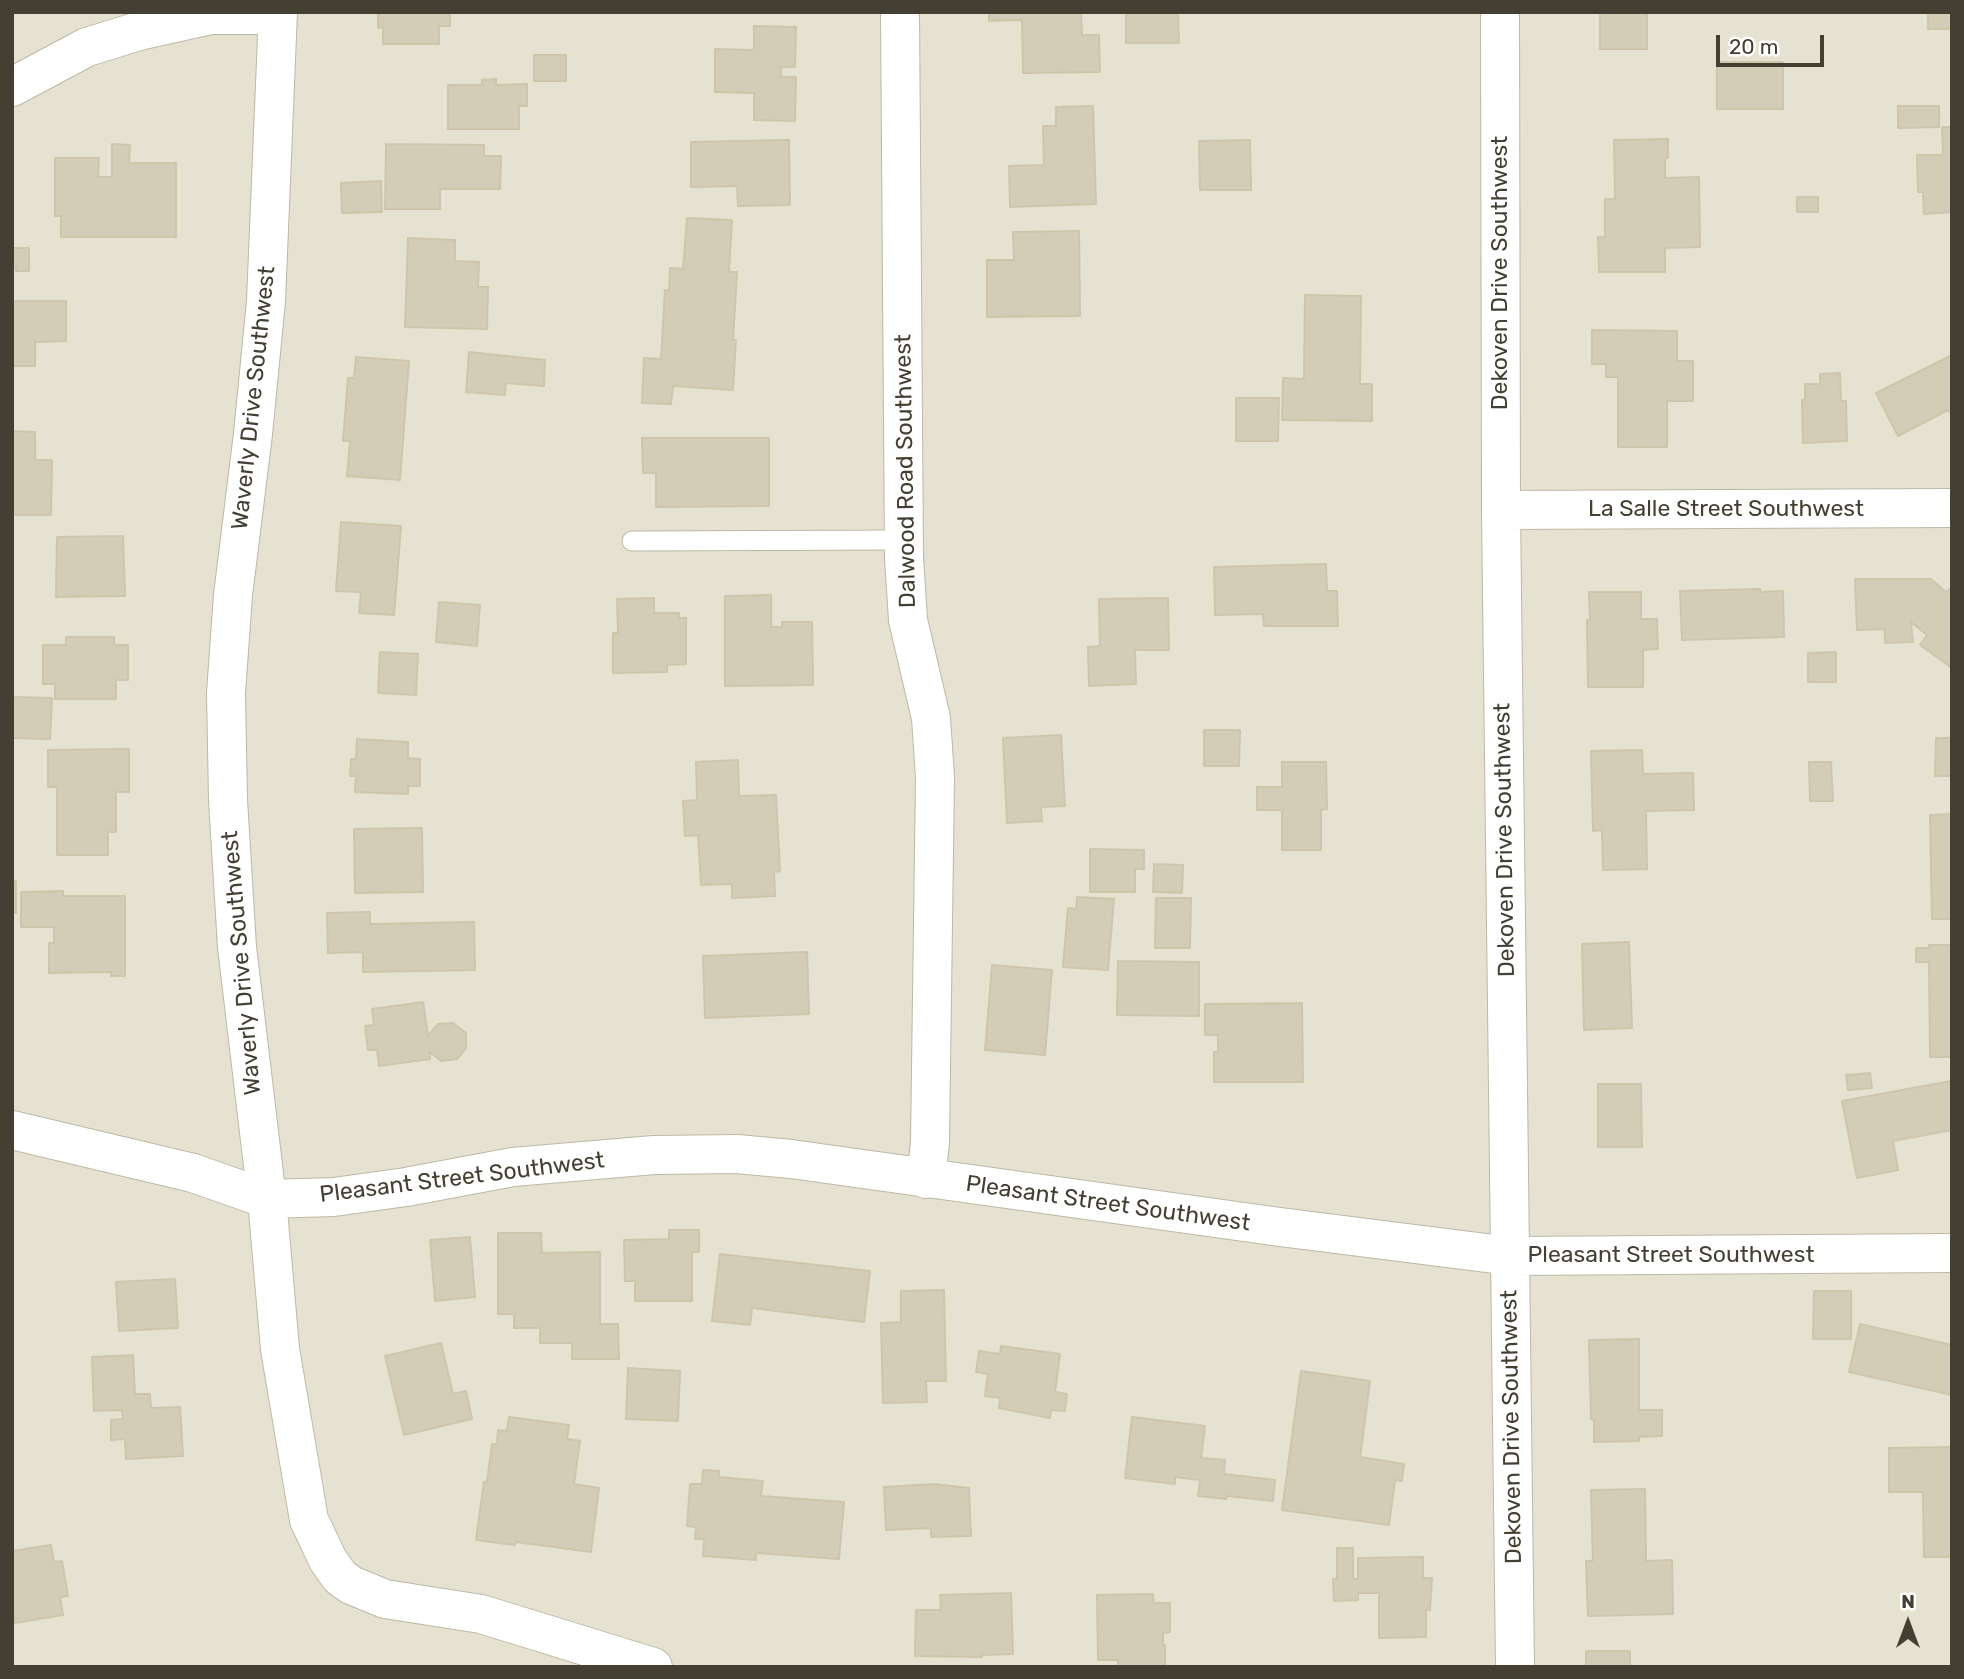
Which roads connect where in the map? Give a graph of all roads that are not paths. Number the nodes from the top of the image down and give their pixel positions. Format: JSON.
{"nodes":[{"id":1,"x":900,"y":12,"type":"edge"},
{"id":2,"x":1500,"y":12,"type":"edge"},
{"id":3,"x":278,"y":13,"type":"edge"},
{"id":4,"x":12,"y":87,"type":"edge"},
{"id":5,"x":1952,"y":508,"type":"edge"},
{"id":6,"x":1501,"y":510,"type":"junction"},
{"id":7,"x":904,"y":540,"type":"junction"},
{"id":8,"x":632,"y":541,"type":"dead end"},
{"id":9,"x":12,"y":1130,"type":"edge"},
{"id":10,"x":926,"y":1179,"type":"junction"},
{"id":11,"x":267,"y":1199,"type":"junction"},
{"id":12,"x":1952,"y":1253,"type":"edge"},
{"id":13,"x":1510,"y":1256,"type":"junction"},
{"id":14,"x":653,"y":1667,"type":"edge"},
{"id":15,"x":1515,"y":1667,"type":"edge"}],
"edges":[{"from":1,"to":7,"type":"street","name":"Dalwood Road Southwest"},
{"from":2,"to":6,"type":"street","name":"Dekoven Drive Southwest"},
{"from":3,"to":4,"type":"street"},
{"from":3,"to":11,"type":"street","name":"Waverly Drive Southwest"},
{"from":5,"to":6,"type":"street","name":"La Salle Street Southwest"},
{"from":6,"to":13,"type":"street","name":"Dekoven Drive Southwest"},
{"from":7,"to":8,"type":"lane"},
{"from":7,"to":10,"type":"street","name":"Dalwood Road Southwest"},
{"from":9,"to":11,"type":"street"},
{"from":10,"to":11,"type":"street","name":"Pleasant Street Southwest"},
{"from":10,"to":13,"type":"street","name":"Pleasant Street Southwest"},
{"from":11,"to":14,"type":"street","name":"Waverly Drive Southwest"},
{"from":12,"to":13,"type":"street","name":"Pleasant Street Southwest"},
{"from":13,"to":15,"type":"street","name":"Dekoven Drive Southwest"}]}
